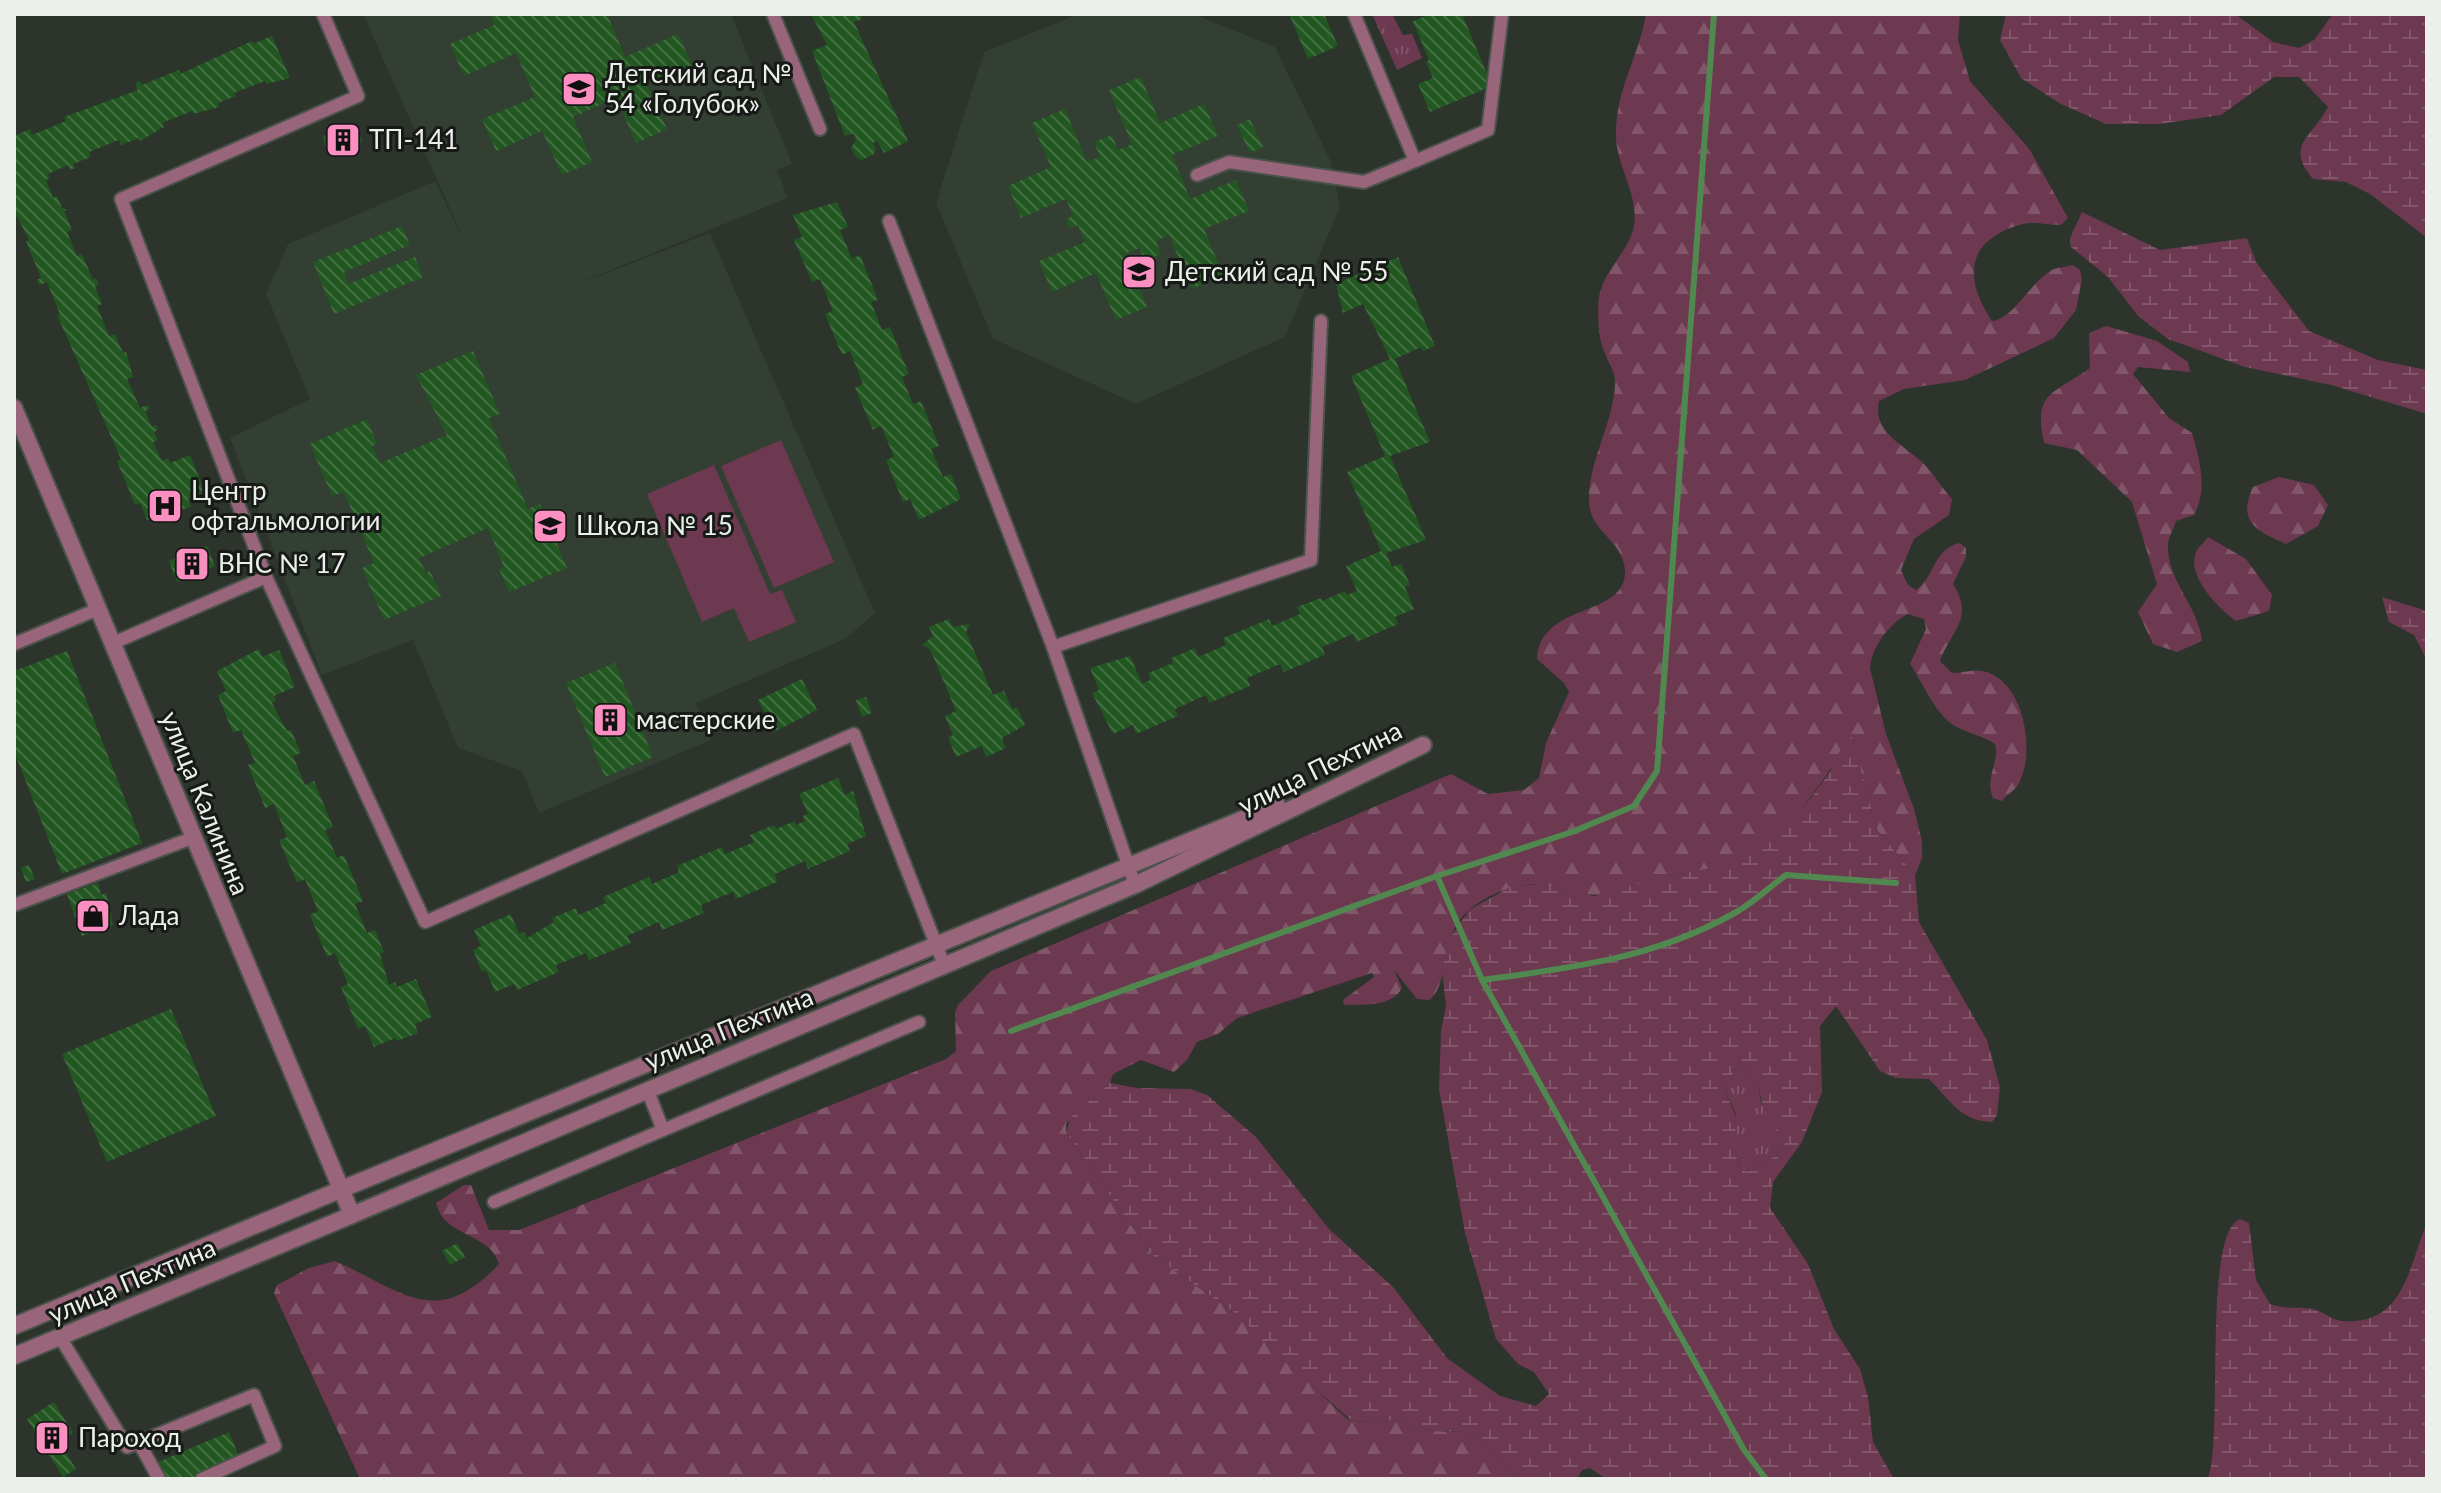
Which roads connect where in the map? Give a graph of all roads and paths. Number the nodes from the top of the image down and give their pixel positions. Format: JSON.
{"nodes":[{"id":1,"x":323,"y":14,"type":"edge"},
{"id":2,"x":773,"y":14,"type":"edge"},
{"id":3,"x":1354,"y":14,"type":"edge"},
{"id":4,"x":1502,"y":14,"type":"edge"},
{"id":5,"x":820,"y":129,"type":"dead end"},
{"id":6,"x":1415,"y":161,"type":"junction"},
{"id":7,"x":1197,"y":175,"type":"dead end"},
{"id":8,"x":889,"y":221,"type":"dead end"},
{"id":9,"x":1321,"y":321,"type":"dead end"},
{"id":10,"x":14,"y":408,"type":"edge"},
{"id":11,"x":266,"y":577,"type":"junction"},
{"id":12,"x":98,"y":609,"type":"junction"},
{"id":13,"x":113,"y":643,"type":"junction"},
{"id":14,"x":14,"y":644,"type":"edge"},
{"id":15,"x":1053,"y":647,"type":"junction"},
{"id":16,"x":192,"y":838,"type":"junction"},
{"id":17,"x":1129,"y":866,"type":"junction"},
{"id":18,"x":1135,"y":885,"type":"junction"},
{"id":19,"x":14,"y":905,"type":"edge"},
{"id":20,"x":937,"y":945,"type":"junction"},
{"id":21,"x":944,"y":965,"type":"junction"},
{"id":22,"x":919,"y":1022,"type":"dead end"},
{"id":23,"x":647,"y":1089,"type":"junction"},
{"id":24,"x":663,"y":1130,"type":"junction"},
{"id":25,"x":342,"y":1189,"type":"junction"},
{"id":26,"x":494,"y":1202,"type":"dead end"},
{"id":27,"x":352,"y":1215,"type":"junction"},
{"id":28,"x":14,"y":1326,"type":"edge"},
{"id":29,"x":60,"y":1337,"type":"junction"},
{"id":30,"x":14,"y":1356,"type":"edge"},
{"id":31,"x":138,"y":1441,"type":"junction"},
{"id":32,"x":159,"y":1479,"type":"edge"},
{"id":33,"x":202,"y":1479,"type":"edge"}],
"edges":[{"from":1,"to":11,"type":"lane"},
{"from":2,"to":5,"type":"lane"},
{"from":3,"to":6,"type":"lane"},
{"from":4,"to":6,"type":"lane"},
{"from":6,"to":7,"type":"lane"},
{"from":8,"to":15,"type":"lane"},
{"from":9,"to":15,"type":"lane"},
{"from":10,"to":12,"type":"street","name":"улица Калинина"},
{"from":11,"to":13,"type":"lane"},
{"from":11,"to":20,"type":"lane"},
{"from":12,"to":13,"type":"street","name":"улица Калинина"},
{"from":12,"to":14,"type":"lane"},
{"from":13,"to":16,"type":"street","name":"улица Калинина"},
{"from":15,"to":17,"type":"lane"},
{"from":16,"to":19,"type":"lane"},
{"from":16,"to":25,"type":"street","name":"улица Калинина"},
{"from":17,"to":18,"type":"lane"},
{"from":17,"to":18,"type":"street","name":"улица Пехтина"},
{"from":17,"to":20,"type":"street","name":"улица Пехтина"},
{"from":18,"to":21,"type":"street","name":"улица Пехтина"},
{"from":20,"to":21,"type":"lane"},
{"from":20,"to":25,"type":"street","name":"улица Пехтина"},
{"from":21,"to":23,"type":"street","name":"улица Пехтина"},
{"from":22,"to":24,"type":"lane"},
{"from":23,"to":24,"type":"lane"},
{"from":23,"to":27,"type":"street","name":"улица Пехтина"},
{"from":24,"to":26,"type":"lane"},
{"from":25,"to":27,"type":"street","name":"улица Калинина"},
{"from":25,"to":28,"type":"street","name":"улица Пехтина"},
{"from":27,"to":29,"type":"street","name":"улица Пехтина"},
{"from":29,"to":30,"type":"street","name":"улица Пехтина"},
{"from":29,"to":31,"type":"lane"},
{"from":31,"to":32,"type":"lane"},
{"from":31,"to":33,"type":"lane"}]}
